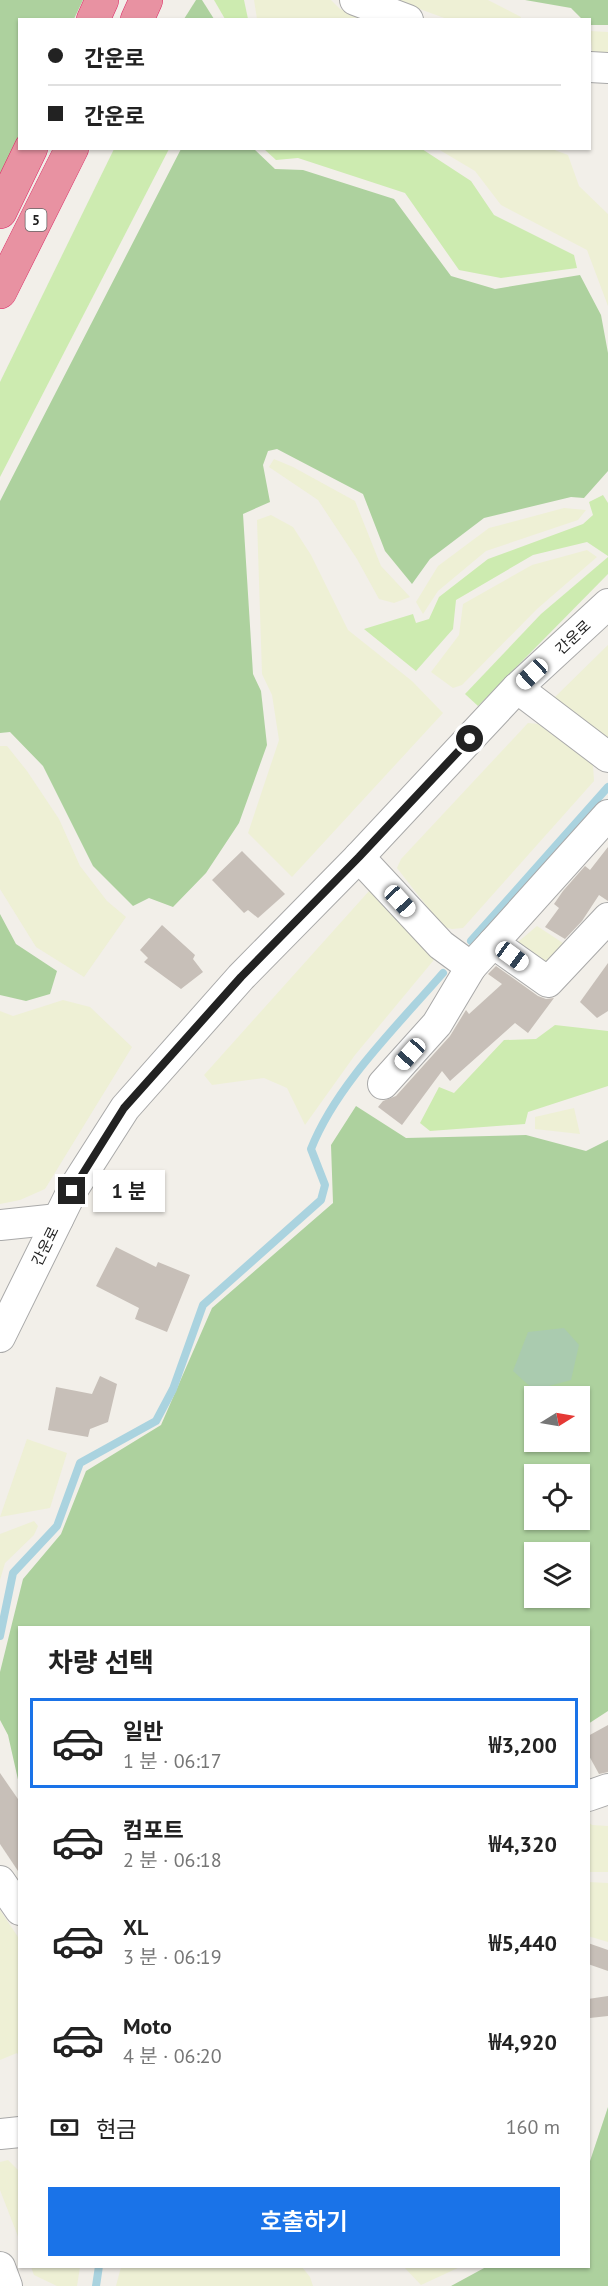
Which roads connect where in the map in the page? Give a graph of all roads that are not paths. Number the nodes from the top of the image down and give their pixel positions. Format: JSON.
{"nodes":[{"id":1,"x":102,"y":0,"type":"edge"},
{"id":2,"x":146,"y":0,"type":"edge"},
{"id":3,"x":355,"y":0,"type":"edge"},
{"id":4,"x":94,"y":18,"type":"edge"},
{"id":5,"x":137,"y":18,"type":"edge"},
{"id":6,"x":403,"y":18,"type":"edge"},
{"id":7,"x":591,"y":67,"type":"edge"},
{"id":8,"x":608,"y":68,"type":"edge"},
{"id":9,"x":30,"y":150,"type":"edge"},
{"id":10,"x":71,"y":150,"type":"edge"},
{"id":11,"x":0,"y":212,"type":"edge"},
{"id":12,"x":0,"y":292,"type":"edge"},
{"id":13,"x":608,"y":604,"type":"edge"},
{"id":14,"x":517,"y":688,"type":"junction"},
{"id":15,"x":608,"y":757,"type":"edge"},
{"id":16,"x":608,"y":815,"type":"edge"},
{"id":17,"x":359,"y":857,"type":"junction"},
{"id":18,"x":608,"y":918,"type":"edge"},
{"id":19,"x":493,"y":943,"type":"junction"},
{"id":20,"x":471,"y":967,"type":"junction"},
{"id":21,"x":383,"y":1084,"type":"dead end"},
{"id":22,"x":58,"y":1219,"type":"junction"},
{"id":23,"x":0,"y":1225,"type":"edge"},
{"id":24,"x":0,"y":1337,"type":"edge"},
{"id":25,"x":608,"y":1789,"type":"edge"},
{"id":26,"x":590,"y":1795,"type":"edge"},
{"id":27,"x":0,"y":1881,"type":"edge"},
{"id":28,"x":18,"y":1907,"type":"edge"},
{"id":29,"x":18,"y":2132,"type":"edge"},
{"id":30,"x":0,"y":2134,"type":"edge"},
{"id":31,"x":0,"y":2267,"type":"edge"},
{"id":32,"x":6,"y":2286,"type":"edge"}],
"edges":[{"from":1,"to":4,"type":"highway"},
{"from":2,"to":5,"type":"highway"},
{"from":3,"to":6,"type":"street"},
{"from":7,"to":8,"type":"street"},
{"from":9,"to":11,"type":"highway"},
{"from":10,"to":12,"type":"highway","number":"5"},
{"from":13,"to":14,"type":"street","name":"간운로"},
{"from":14,"to":15,"type":"street"},
{"from":14,"to":17,"type":"street","name":"간운로"},
{"from":16,"to":19,"type":"street"},
{"from":17,"to":20,"type":"street"},
{"from":17,"to":22,"type":"street","name":"간운로"},
{"from":18,"to":19,"type":"street"},
{"from":19,"to":20,"type":"street"},
{"from":20,"to":21,"type":"street"},
{"from":22,"to":23,"type":"street"},
{"from":22,"to":24,"type":"street","name":"간운로"},
{"from":25,"to":26,"type":"street"},
{"from":27,"to":28,"type":"street"},
{"from":29,"to":30,"type":"street"},
{"from":31,"to":32,"type":"street"}]}
